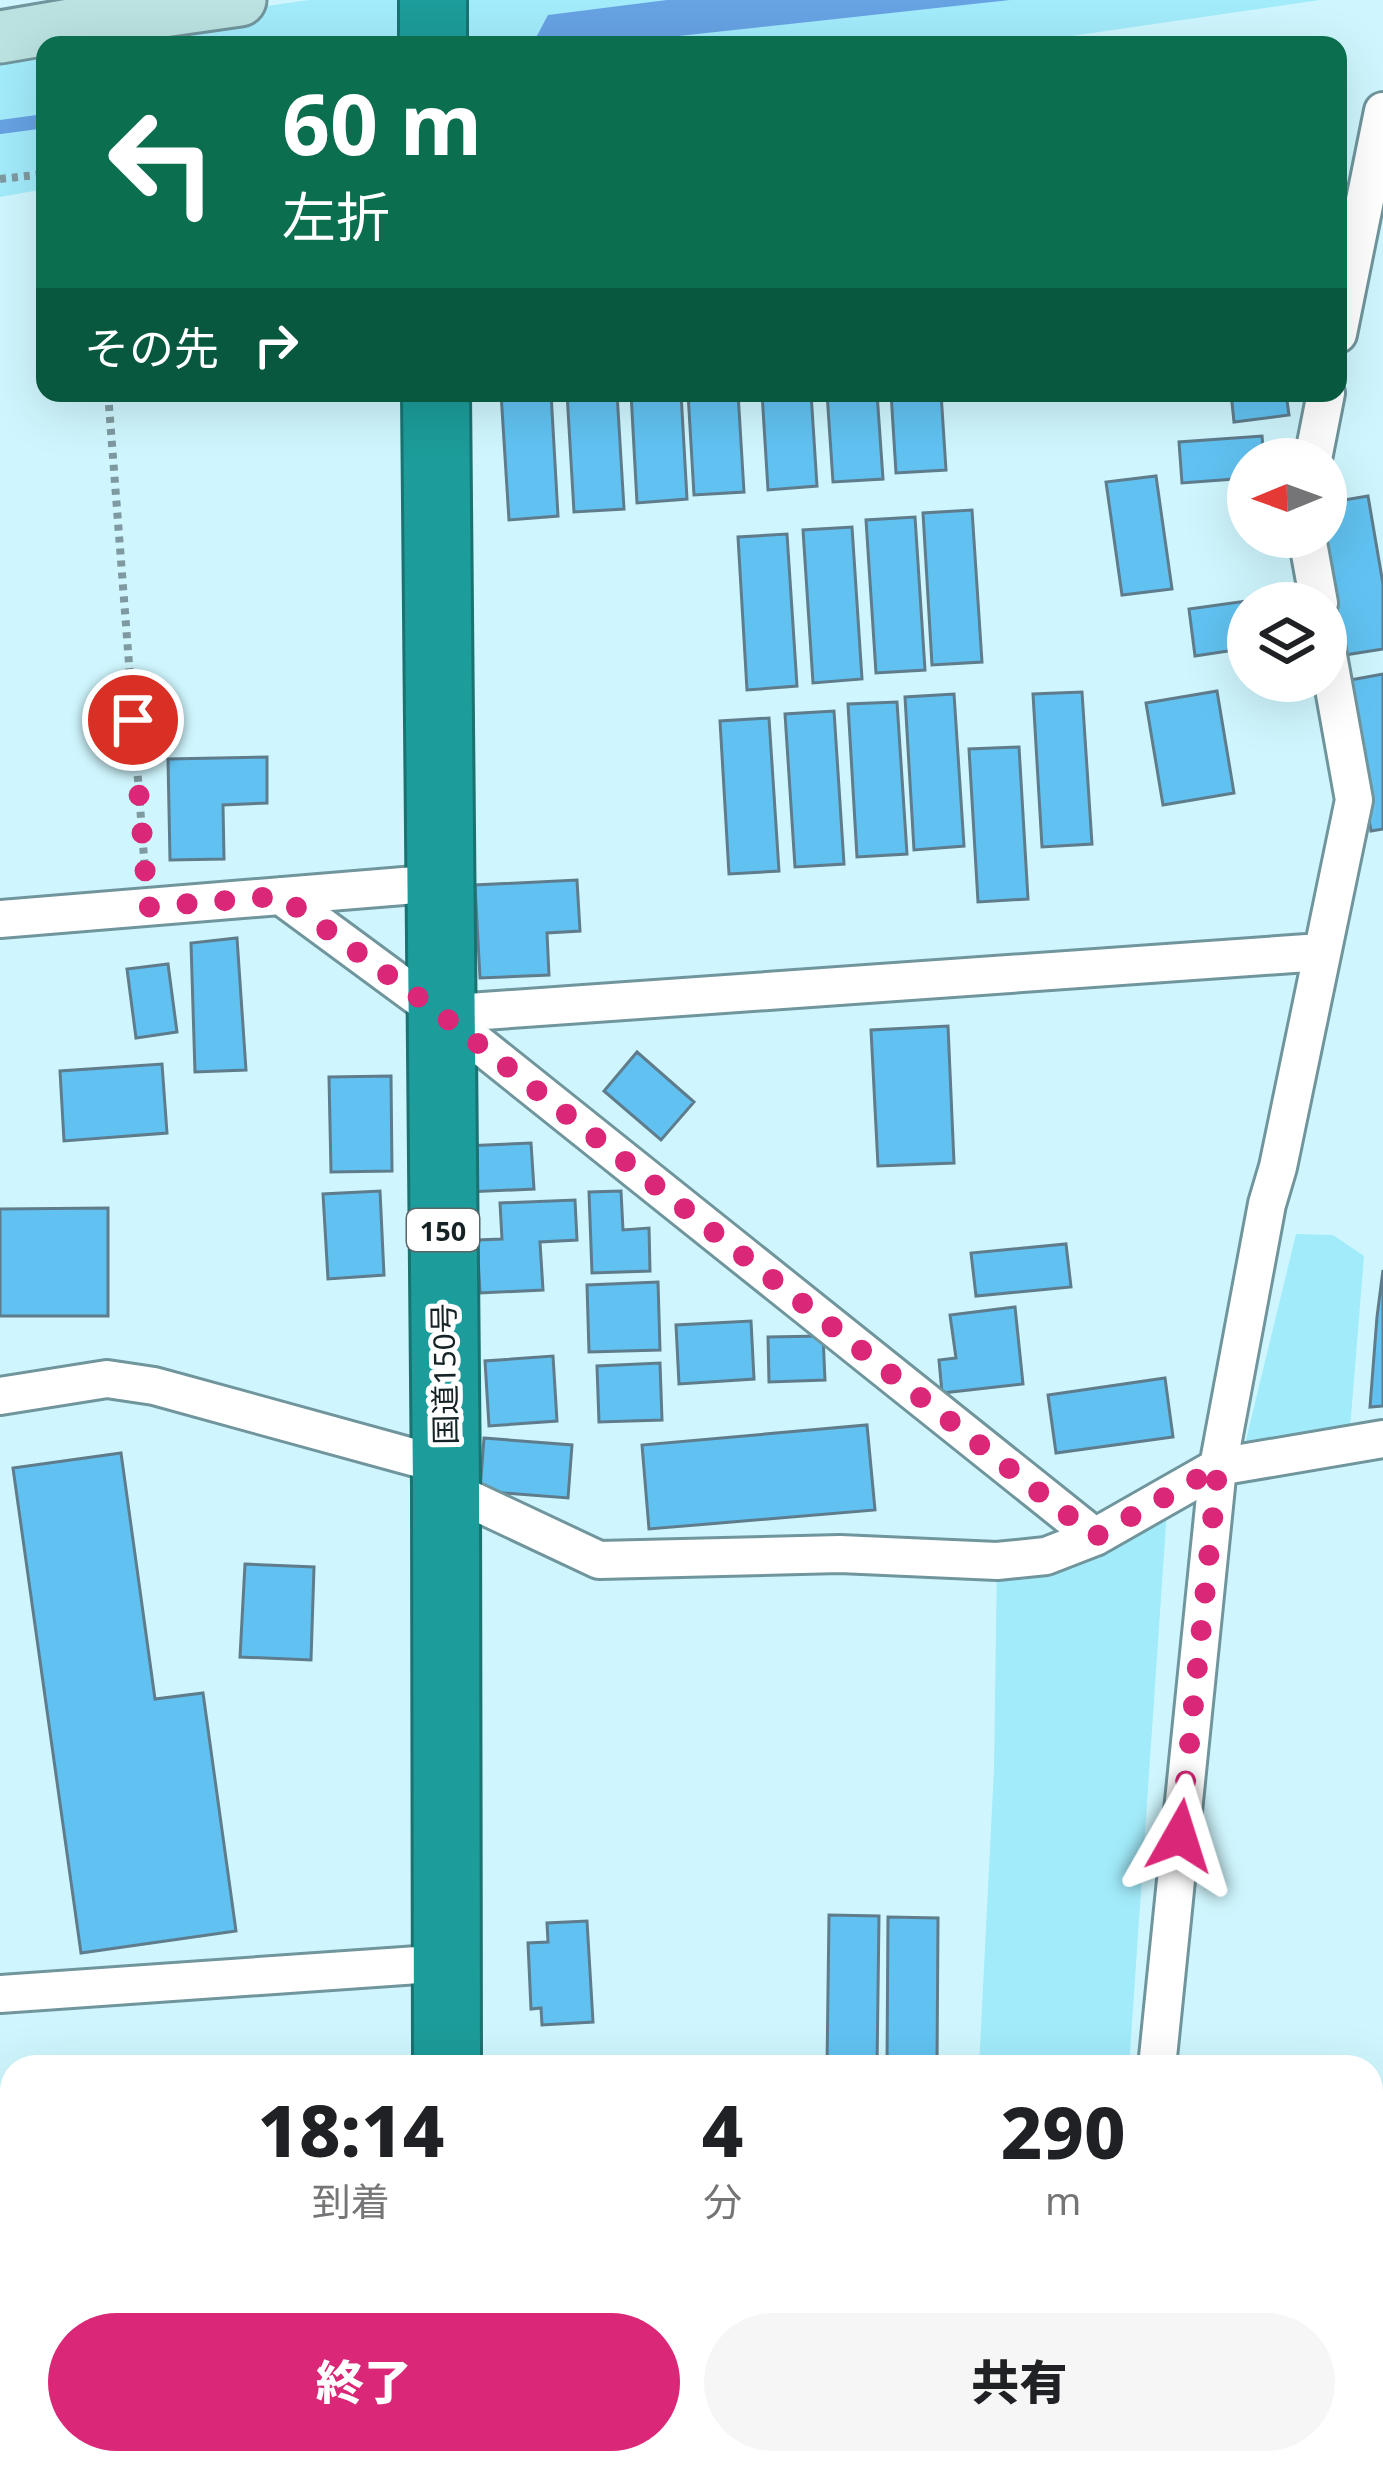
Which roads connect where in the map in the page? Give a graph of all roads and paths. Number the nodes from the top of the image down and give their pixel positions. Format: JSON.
{"nodes":[{"id":1,"x":240,"y":0,"type":"edge"},
{"id":2,"x":433,"y":0,"type":"edge"},
{"id":3,"x":433,"y":36,"type":"edge"},
{"id":4,"x":0,"y":38,"type":"edge"},
{"id":5,"x":1383,"y":111,"type":"edge"},
{"id":6,"x":36,"y":175,"type":"edge"},
{"id":7,"x":0,"y":179,"type":"edge"},
{"id":8,"x":1347,"y":289,"type":"edge"},
{"id":9,"x":109,"y":402,"type":"edge"},
{"id":10,"x":436,"y":402,"type":"edge"},
{"id":11,"x":1324,"y":402,"type":"edge"},
{"id":12,"x":1316,"y":438,"type":"edge"},
{"id":13,"x":1336,"y":702,"type":"edge"},
{"id":14,"x":440,"y":884,"type":"junction"},
{"id":15,"x":281,"y":896,"type":"junction"},
{"id":16,"x":148,"y":907,"type":"junction"},
{"id":17,"x":0,"y":919,"type":"edge"},
{"id":18,"x":1321,"y":952,"type":"junction"},
{"id":19,"x":441,"y":1014,"type":"junction"},
{"id":20,"x":0,"y":1396,"type":"edge"},
{"id":21,"x":1383,"y":1439,"type":"edge"},
{"id":22,"x":1218,"y":1467,"type":"junction"},
{"id":23,"x":446,"y":1477,"type":"junction"},
{"id":24,"x":1095,"y":1537,"type":"junction"},
{"id":25,"x":447,"y":1963,"type":"junction"},
{"id":26,"x":0,"y":1994,"type":"edge"},
{"id":27,"x":447,"y":2055,"type":"edge"},
{"id":28,"x":1158,"y":2055,"type":"edge"}],
"edges":[{"from":1,"to":4,"type":"street"},
{"from":2,"to":3,"type":"highway"},
{"from":5,"to":8,"type":"street"},
{"from":6,"to":7,"type":"path"},
{"from":9,"to":16,"type":"path"},
{"from":10,"to":14,"type":"highway","name":"国道150号","number":"150"},
{"from":11,"to":12,"type":"street"},
{"from":13,"to":18,"type":"street"},
{"from":14,"to":15,"type":"street"},
{"from":14,"to":19,"type":"highway","name":"国道150号","number":"150"},
{"from":15,"to":16,"type":"street"},
{"from":15,"to":19,"type":"street"},
{"from":16,"to":17,"type":"street"},
{"from":18,"to":19,"type":"street"},
{"from":18,"to":22,"type":"street"},
{"from":19,"to":23,"type":"highway","name":"国道150号","number":"150"},
{"from":19,"to":24,"type":"street"},
{"from":20,"to":23,"type":"street"},
{"from":21,"to":22,"type":"street"},
{"from":22,"to":24,"type":"street"},
{"from":22,"to":28,"type":"street"},
{"from":23,"to":24,"type":"street"},
{"from":23,"to":25,"type":"highway","name":"国道150号","number":"150"},
{"from":25,"to":26,"type":"street"},
{"from":25,"to":27,"type":"highway","name":"国道150号","number":"150"}]}
